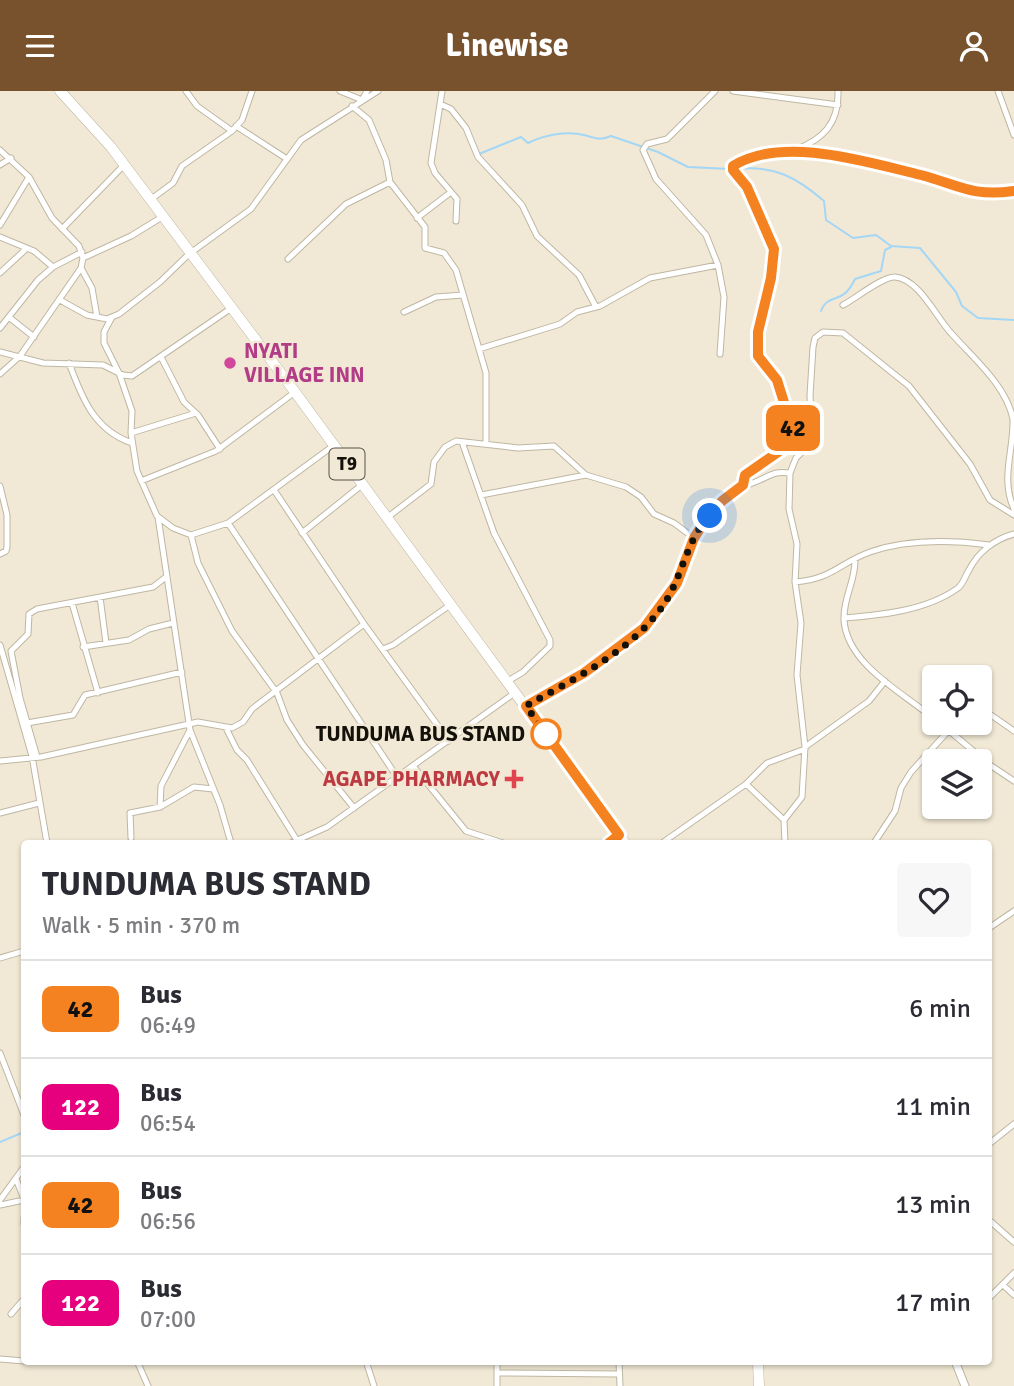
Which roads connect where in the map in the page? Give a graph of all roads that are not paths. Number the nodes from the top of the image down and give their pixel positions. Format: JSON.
{"nodes":[{"id":1,"x":60,"y":91,"type":"edge"},
{"id":2,"x":186,"y":91,"type":"edge"},
{"id":3,"x":252,"y":91,"type":"edge"},
{"id":4,"x":340,"y":91,"type":"edge"},
{"id":5,"x":367,"y":91,"type":"edge"},
{"id":6,"x":378,"y":91,"type":"edge"},
{"id":7,"x":442,"y":91,"type":"edge"},
{"id":8,"x":715,"y":91,"type":"edge"},
{"id":9,"x":733,"y":91,"type":"edge"},
{"id":10,"x":838,"y":91,"type":"edge"},
{"id":11,"x":998,"y":91,"type":"edge"},
{"id":12,"x":362,"y":100,"type":"junction"},
{"id":13,"x":440,"y":104,"type":"junction"},
{"id":14,"x":838,"y":105,"type":"junction"},
{"id":15,"x":352,"y":106,"type":"junction"},
{"id":16,"x":234,"y":129,"type":"junction"},
{"id":17,"x":1014,"y":135,"type":"edge"},
{"id":18,"x":815,"y":142,"type":"junction"},
{"id":19,"x":0,"y":150,"type":"edge"},
{"id":20,"x":792,"y":151,"type":"junction"},
{"id":21,"x":816,"y":154,"type":"junction"},
{"id":22,"x":10,"y":158,"type":"junction"},
{"id":23,"x":287,"y":159,"type":"junction"},
{"id":24,"x":0,"y":165,"type":"edge"},
{"id":25,"x":124,"y":165,"type":"junction"},
{"id":26,"x":29,"y":177,"type":"junction"},
{"id":27,"x":390,"y":182,"type":"junction"},
{"id":28,"x":1014,"y":191,"type":"edge"},
{"id":29,"x":450,"y":192,"type":"junction"},
{"id":30,"x":150,"y":200,"type":"junction"},
{"id":31,"x":162,"y":216,"type":"junction"},
{"id":32,"x":418,"y":218,"type":"junction"},
{"id":33,"x":456,"y":221,"type":"dead end"},
{"id":34,"x":0,"y":225,"type":"edge"},
{"id":35,"x":62,"y":229,"type":"junction"},
{"id":36,"x":0,"y":237,"type":"edge"},
{"id":37,"x":26,"y":249,"type":"junction"},
{"id":38,"x":189,"y":254,"type":"junction"},
{"id":39,"x":83,"y":255,"type":"junction"},
{"id":40,"x":288,"y":259,"type":"dead end"},
{"id":41,"x":718,"y":265,"type":"junction"},
{"id":42,"x":53,"y":267,"type":"junction"},
{"id":43,"x":81,"y":268,"type":"junction"},
{"id":44,"x":0,"y":273,"type":"edge"},
{"id":45,"x":463,"y":295,"type":"junction"},
{"id":46,"x":60,"y":300,"type":"junction"},
{"id":47,"x":843,"y":305,"type":"dead end"},
{"id":48,"x":596,"y":307,"type":"junction"},
{"id":49,"x":230,"y":309,"type":"junction"},
{"id":50,"x":404,"y":312,"type":"dead end"},
{"id":51,"x":97,"y":317,"type":"junction"},
{"id":52,"x":112,"y":317,"type":"junction"},
{"id":53,"x":10,"y":318,"type":"junction"},
{"id":54,"x":0,"y":328,"type":"edge"},
{"id":55,"x":34,"y":337,"type":"junction"},
{"id":56,"x":479,"y":349,"type":"junction"},
{"id":57,"x":0,"y":352,"type":"edge"},
{"id":58,"x":720,"y":354,"type":"dead end"},
{"id":59,"x":20,"y":356,"type":"junction"},
{"id":60,"x":161,"y":358,"type":"junction"},
{"id":61,"x":69,"y":362,"type":"junction"},
{"id":62,"x":119,"y":373,"type":"junction"},
{"id":63,"x":0,"y":374,"type":"edge"},
{"id":64,"x":295,"y":392,"type":"junction"},
{"id":65,"x":196,"y":413,"type":"junction"},
{"id":66,"x":131,"y":433,"type":"junction"},
{"id":67,"x":462,"y":442,"type":"junction"},
{"id":68,"x":132,"y":443,"type":"junction"},
{"id":69,"x":486,"y":443,"type":"junction"},
{"id":70,"x":333,"y":446,"type":"junction"},
{"id":71,"x":220,"y":449,"type":"junction"},
{"id":72,"x":790,"y":474,"type":"junction"},
{"id":73,"x":586,"y":475,"type":"junction"},
{"id":74,"x":141,"y":481,"type":"junction"},
{"id":75,"x":363,"y":484,"type":"junction"},
{"id":76,"x":743,"y":485,"type":"junction"},
{"id":77,"x":0,"y":486,"type":"edge"},
{"id":78,"x":274,"y":490,"type":"junction"},
{"id":79,"x":481,"y":495,"type":"junction"},
{"id":80,"x":1014,"y":509,"type":"edge"},
{"id":81,"x":1014,"y":515,"type":"edge"},
{"id":82,"x":158,"y":516,"type":"junction"},
{"id":83,"x":388,"y":517,"type":"junction"},
{"id":84,"x":228,"y":523,"type":"junction"},
{"id":85,"x":302,"y":533,"type":"junction"},
{"id":86,"x":191,"y":534,"type":"junction"},
{"id":87,"x":1014,"y":534,"type":"edge"},
{"id":88,"x":694,"y":538,"type":"junction"},
{"id":89,"x":989,"y":545,"type":"junction"},
{"id":90,"x":0,"y":554,"type":"edge"},
{"id":91,"x":855,"y":561,"type":"junction"},
{"id":92,"x":166,"y":577,"type":"junction"},
{"id":93,"x":795,"y":582,"type":"junction"},
{"id":94,"x":100,"y":597,"type":"junction"},
{"id":95,"x":72,"y":603,"type":"junction"},
{"id":96,"x":450,"y":605,"type":"junction"},
{"id":97,"x":844,"y":618,"type":"junction"},
{"id":98,"x":173,"y":623,"type":"junction"},
{"id":99,"x":364,"y":624,"type":"junction"},
{"id":100,"x":106,"y":643,"type":"junction"},
{"id":101,"x":0,"y":645,"type":"edge"},
{"id":102,"x":83,"y":647,"type":"junction"},
{"id":103,"x":383,"y":649,"type":"junction"},
{"id":104,"x":320,"y":660,"type":"junction"},
{"id":105,"x":182,"y":672,"type":"junction"},
{"id":106,"x":508,"y":681,"type":"junction"},
{"id":107,"x":885,"y":681,"type":"junction"},
{"id":108,"x":516,"y":692,"type":"junction"},
{"id":109,"x":99,"y":693,"type":"junction"},
{"id":110,"x":276,"y":693,"type":"junction"},
{"id":111,"x":526,"y":706,"type":"junction"},
{"id":112,"x":922,"y":710,"type":"edge"},
{"id":113,"x":992,"y":716,"type":"edge"},
{"id":114,"x":27,"y":723,"type":"junction"},
{"id":115,"x":190,"y":727,"type":"junction"},
{"id":116,"x":227,"y":730,"type":"junction"},
{"id":117,"x":1014,"y":731,"type":"edge"},
{"id":118,"x":944,"y":735,"type":"edge"},
{"id":119,"x":955,"y":735,"type":"edge"},
{"id":120,"x":449,"y":741,"type":"junction"},
{"id":121,"x":805,"y":748,"type":"junction"},
{"id":122,"x":34,"y":756,"type":"junction"},
{"id":123,"x":0,"y":761,"type":"edge"},
{"id":124,"x":414,"y":767,"type":"junction"},
{"id":125,"x":397,"y":777,"type":"junction"},
{"id":126,"x":1014,"y":781,"type":"edge"},
{"id":127,"x":746,"y":784,"type":"junction"},
{"id":128,"x":213,"y":789,"type":"junction"},
{"id":129,"x":39,"y":803,"type":"junction"},
{"id":130,"x":160,"y":807,"type":"junction"},
{"id":131,"x":354,"y":808,"type":"junction"},
{"id":132,"x":0,"y":813,"type":"edge"},
{"id":133,"x":784,"y":820,"type":"junction"},
{"id":134,"x":131,"y":838,"type":"dead end"},
{"id":135,"x":622,"y":839,"type":"edge"},
{"id":136,"x":46,"y":840,"type":"edge"},
{"id":137,"x":230,"y":840,"type":"edge"},
{"id":138,"x":297,"y":840,"type":"edge"},
{"id":139,"x":302,"y":840,"type":"edge"},
{"id":140,"x":494,"y":840,"type":"edge"},
{"id":141,"x":666,"y":840,"type":"edge"},
{"id":142,"x":785,"y":840,"type":"edge"},
{"id":143,"x":876,"y":840,"type":"edge"},
{"id":144,"x":1014,"y":911,"type":"edge"},
{"id":145,"x":992,"y":926,"type":"edge"},
{"id":146,"x":21,"y":952,"type":"edge"},
{"id":147,"x":0,"y":958,"type":"edge"},
{"id":148,"x":0,"y":1053,"type":"edge"},
{"id":149,"x":21,"y":1097,"type":"edge"},
{"id":150,"x":19,"y":1100,"type":"junction"},
{"id":151,"x":21,"y":1106,"type":"edge"},
{"id":152,"x":1014,"y":1124,"type":"edge"},
{"id":153,"x":992,"y":1142,"type":"edge"},
{"id":154,"x":21,"y":1172,"type":"edge"},
{"id":155,"x":16,"y":1179,"type":"junction"},
{"id":156,"x":21,"y":1193,"type":"edge"},
{"id":157,"x":0,"y":1199,"type":"edge"},
{"id":158,"x":21,"y":1202,"type":"edge"},
{"id":159,"x":0,"y":1205,"type":"edge"},
{"id":160,"x":992,"y":1223,"type":"edge"},
{"id":161,"x":1014,"y":1243,"type":"edge"},
{"id":162,"x":1014,"y":1273,"type":"edge"},
{"id":163,"x":1003,"y":1285,"type":"junction"},
{"id":164,"x":992,"y":1295,"type":"edge"},
{"id":165,"x":1014,"y":1295,"type":"edge"},
{"id":166,"x":21,"y":1302,"type":"edge"},
{"id":167,"x":11,"y":1314,"type":"dead end"},
{"id":168,"x":0,"y":1359,"type":"edge"},
{"id":169,"x":21,"y":1361,"type":"edge"},
{"id":170,"x":139,"y":1365,"type":"edge"},
{"id":171,"x":367,"y":1365,"type":"edge"},
{"id":172,"x":497,"y":1365,"type":"edge"},
{"id":173,"x":619,"y":1365,"type":"edge"},
{"id":174,"x":758,"y":1365,"type":"edge"},
{"id":175,"x":957,"y":1365,"type":"edge"},
{"id":176,"x":498,"y":1373,"type":"junction"},
{"id":177,"x":619,"y":1374,"type":"junction"},
{"id":178,"x":148,"y":1386,"type":"edge"},
{"id":179,"x":374,"y":1386,"type":"edge"},
{"id":180,"x":497,"y":1386,"type":"edge"},
{"id":181,"x":620,"y":1386,"type":"edge"},
{"id":182,"x":759,"y":1386,"type":"edge"},
{"id":183,"x":965,"y":1386,"type":"edge"}],
"edges":[{"from":1,"to":25,"type":"highway","number":"T9"},
{"from":2,"to":16,"type":"street"},
{"from":3,"to":16,"type":"street"},
{"from":4,"to":12,"type":"street"},
{"from":5,"to":12,"type":"street"},
{"from":6,"to":12,"type":"street"},
{"from":7,"to":13,"type":"street"},
{"from":8,"to":41,"type":"street"},
{"from":9,"to":14,"type":"street"},
{"from":10,"to":14,"type":"street"},
{"from":11,"to":17,"type":"street"},
{"from":12,"to":15,"type":"street"},
{"from":13,"to":29,"type":"street"},
{"from":13,"to":48,"type":"street"},
{"from":14,"to":18,"type":"street"},
{"from":15,"to":23,"type":"street"},
{"from":15,"to":27,"type":"street"},
{"from":16,"to":23,"type":"street"},
{"from":16,"to":30,"type":"street"},
{"from":18,"to":20,"type":"street"},
{"from":18,"to":21,"type":"street"},
{"from":19,"to":22,"type":"street"},
{"from":20,"to":21,"type":"street"},
{"from":20,"to":76,"type":"street"},
{"from":21,"to":28,"type":"street"},
{"from":22,"to":24,"type":"street"},
{"from":22,"to":26,"type":"street"},
{"from":23,"to":38,"type":"street"},
{"from":25,"to":30,"type":"highway","number":"T9"},
{"from":25,"to":35,"type":"street"},
{"from":26,"to":34,"type":"street"},
{"from":26,"to":35,"type":"street"},
{"from":27,"to":32,"type":"street"},
{"from":27,"to":40,"type":"street"},
{"from":29,"to":32,"type":"street"},
{"from":29,"to":33,"type":"street"},
{"from":30,"to":31,"type":"highway","number":"T9"},
{"from":31,"to":38,"type":"highway","number":"T9"},
{"from":31,"to":39,"type":"street"},
{"from":32,"to":45,"type":"street"},
{"from":35,"to":39,"type":"street"},
{"from":36,"to":37,"type":"street"},
{"from":37,"to":42,"type":"street"},
{"from":37,"to":44,"type":"street"},
{"from":38,"to":49,"type":"highway","number":"T9"},
{"from":38,"to":52,"type":"street"},
{"from":39,"to":42,"type":"street"},
{"from":39,"to":43,"type":"street"},
{"from":41,"to":48,"type":"street"},
{"from":41,"to":58,"type":"street"},
{"from":42,"to":53,"type":"street"},
{"from":43,"to":46,"type":"street"},
{"from":43,"to":51,"type":"street"},
{"from":45,"to":50,"type":"street"},
{"from":45,"to":56,"type":"street"},
{"from":46,"to":51,"type":"street"},
{"from":46,"to":55,"type":"street"},
{"from":47,"to":80,"type":"street"},
{"from":48,"to":56,"type":"street"},
{"from":49,"to":60,"type":"street"},
{"from":49,"to":64,"type":"highway","number":"T9"},
{"from":51,"to":52,"type":"street"},
{"from":52,"to":62,"type":"street"},
{"from":53,"to":54,"type":"street"},
{"from":53,"to":55,"type":"street"},
{"from":55,"to":59,"type":"street"},
{"from":56,"to":69,"type":"street"},
{"from":57,"to":59,"type":"street"},
{"from":59,"to":61,"type":"street"},
{"from":59,"to":63,"type":"street"},
{"from":60,"to":62,"type":"street"},
{"from":60,"to":65,"type":"street"},
{"from":61,"to":62,"type":"street"},
{"from":61,"to":68,"type":"street"},
{"from":62,"to":66,"type":"street"},
{"from":64,"to":70,"type":"highway","number":"T9"},
{"from":64,"to":71,"type":"street"},
{"from":65,"to":66,"type":"street"},
{"from":65,"to":71,"type":"street"},
{"from":66,"to":68,"type":"street"},
{"from":67,"to":69,"type":"street"},
{"from":67,"to":79,"type":"street"},
{"from":67,"to":83,"type":"street"},
{"from":68,"to":74,"type":"street"},
{"from":69,"to":73,"type":"street"},
{"from":70,"to":75,"type":"highway","number":"T9"},
{"from":70,"to":78,"type":"street"},
{"from":71,"to":74,"type":"street"},
{"from":72,"to":76,"type":"street"},
{"from":72,"to":81,"type":"street"},
{"from":72,"to":93,"type":"street"},
{"from":73,"to":79,"type":"street"},
{"from":73,"to":88,"type":"street"},
{"from":74,"to":82,"type":"street"},
{"from":75,"to":83,"type":"highway","number":"T9"},
{"from":75,"to":85,"type":"street"},
{"from":76,"to":88,"type":"street"},
{"from":77,"to":90,"type":"street"},
{"from":78,"to":84,"type":"street"},
{"from":78,"to":85,"type":"street"},
{"from":79,"to":106,"type":"street"},
{"from":82,"to":86,"type":"street"},
{"from":82,"to":92,"type":"street"},
{"from":83,"to":96,"type":"highway","number":"T9"},
{"from":84,"to":86,"type":"street"},
{"from":84,"to":104,"type":"street"},
{"from":85,"to":99,"type":"street"},
{"from":86,"to":110,"type":"street"},
{"from":87,"to":89,"type":"street"},
{"from":88,"to":111,"type":"street"},
{"from":89,"to":91,"type":"street"},
{"from":89,"to":97,"type":"street"},
{"from":91,"to":93,"type":"street"},
{"from":91,"to":97,"type":"street"},
{"from":92,"to":94,"type":"street"},
{"from":92,"to":98,"type":"street"},
{"from":93,"to":121,"type":"street"},
{"from":94,"to":95,"type":"street"},
{"from":94,"to":100,"type":"street"},
{"from":95,"to":102,"type":"street"},
{"from":95,"to":114,"type":"street"},
{"from":96,"to":103,"type":"street"},
{"from":96,"to":106,"type":"highway","number":"T9"},
{"from":97,"to":107,"type":"street"},
{"from":98,"to":100,"type":"street"},
{"from":98,"to":105,"type":"street"},
{"from":99,"to":103,"type":"street"},
{"from":99,"to":104,"type":"street"},
{"from":100,"to":102,"type":"street"},
{"from":101,"to":122,"type":"street"},
{"from":102,"to":109,"type":"street"},
{"from":103,"to":120,"type":"street"},
{"from":104,"to":110,"type":"street"},
{"from":104,"to":125,"type":"street"},
{"from":105,"to":109,"type":"street"},
{"from":105,"to":115,"type":"street"},
{"from":106,"to":108,"type":"highway","number":"T9"},
{"from":107,"to":112,"type":"street"},
{"from":107,"to":121,"type":"street"},
{"from":108,"to":111,"type":"highway","number":"T9"},
{"from":108,"to":120,"type":"street"},
{"from":109,"to":114,"type":"street"},
{"from":110,"to":116,"type":"street"},
{"from":110,"to":131,"type":"street"},
{"from":111,"to":135,"type":"highway","number":"T9"},
{"from":113,"to":117,"type":"street"},
{"from":114,"to":122,"type":"street"},
{"from":115,"to":116,"type":"street"},
{"from":115,"to":122,"type":"street"},
{"from":115,"to":128,"type":"street"},
{"from":115,"to":130,"type":"street"},
{"from":116,"to":138,"type":"street"},
{"from":118,"to":143,"type":"street"},
{"from":119,"to":126,"type":"street"},
{"from":120,"to":124,"type":"street"},
{"from":121,"to":127,"type":"street"},
{"from":121,"to":133,"type":"street"},
{"from":122,"to":123,"type":"street"},
{"from":122,"to":129,"type":"street"},
{"from":124,"to":125,"type":"street"},
{"from":124,"to":140,"type":"street"},
{"from":125,"to":131,"type":"street"},
{"from":127,"to":133,"type":"street"},
{"from":127,"to":141,"type":"street"},
{"from":128,"to":130,"type":"street"},
{"from":128,"to":137,"type":"street"},
{"from":129,"to":132,"type":"street"},
{"from":129,"to":136,"type":"street"},
{"from":130,"to":134,"type":"street"},
{"from":131,"to":139,"type":"street"},
{"from":133,"to":142,"type":"street"},
{"from":144,"to":145,"type":"street"},
{"from":146,"to":147,"type":"street"},
{"from":148,"to":150,"type":"street"},
{"from":149,"to":150,"type":"street"},
{"from":150,"to":151,"type":"street"},
{"from":152,"to":153,"type":"street"},
{"from":154,"to":155,"type":"street"},
{"from":155,"to":156,"type":"street"},
{"from":155,"to":157,"type":"street"},
{"from":158,"to":159,"type":"street"},
{"from":160,"to":161,"type":"street"},
{"from":162,"to":163,"type":"street"},
{"from":163,"to":164,"type":"street"},
{"from":163,"to":165,"type":"street"},
{"from":166,"to":167,"type":"street"},
{"from":168,"to":169,"type":"street"},
{"from":170,"to":178,"type":"street"},
{"from":171,"to":179,"type":"street"},
{"from":172,"to":176,"type":"street"},
{"from":173,"to":177,"type":"street"},
{"from":174,"to":182,"type":"highway"},
{"from":175,"to":183,"type":"street"},
{"from":176,"to":177,"type":"street"},
{"from":176,"to":180,"type":"street"},
{"from":177,"to":181,"type":"street"}]}
